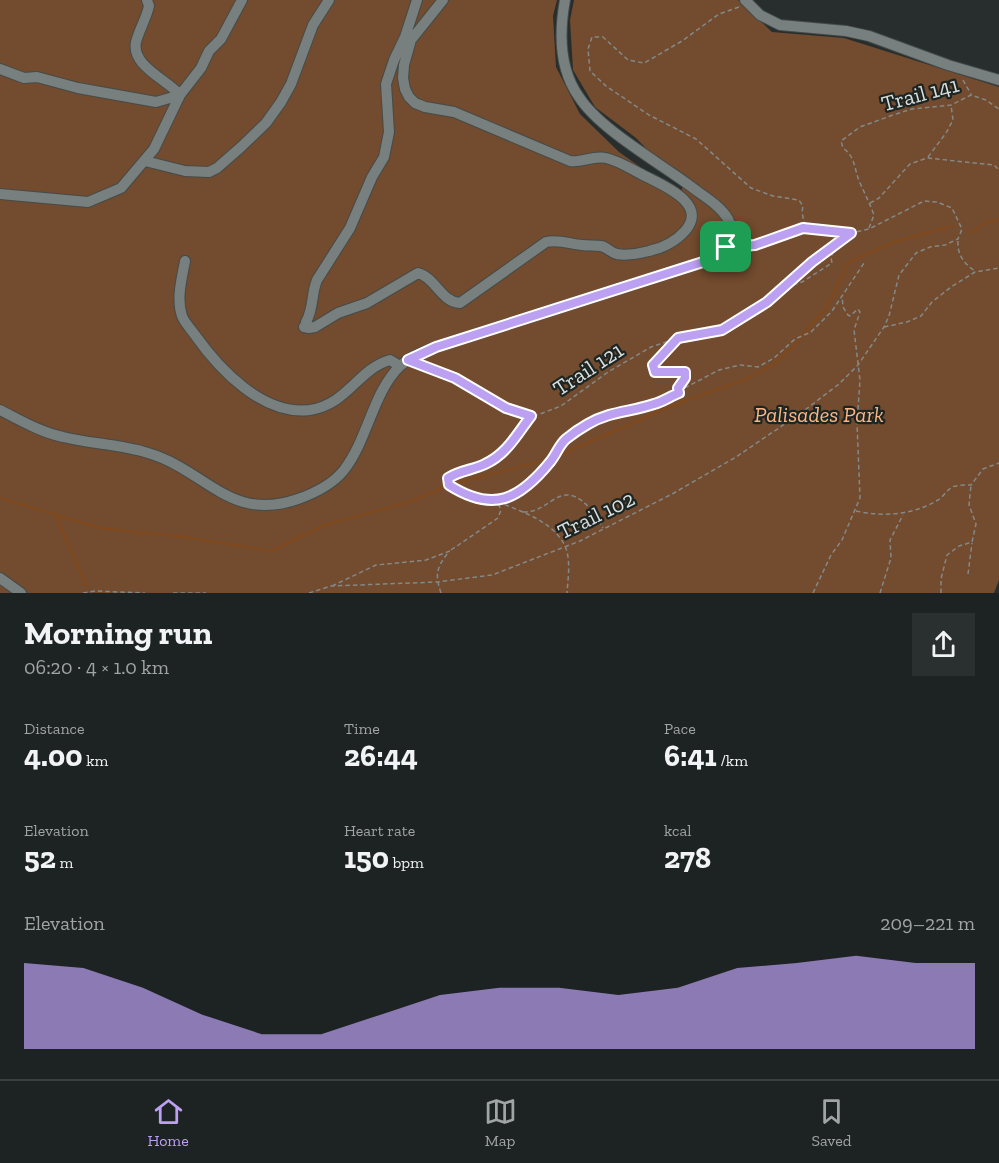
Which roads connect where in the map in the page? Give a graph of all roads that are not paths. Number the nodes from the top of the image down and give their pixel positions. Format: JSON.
{"nodes":[{"id":1,"x":147,"y":0,"type":"edge"},
{"id":2,"x":242,"y":0,"type":"edge"},
{"id":3,"x":329,"y":0,"type":"edge"},
{"id":4,"x":417,"y":0,"type":"edge"},
{"id":5,"x":443,"y":0,"type":"edge"},
{"id":6,"x":565,"y":0,"type":"edge"},
{"id":7,"x":747,"y":2,"type":"edge"},
{"id":8,"x":0,"y":69,"type":"edge"},
{"id":9,"x":999,"y":80,"type":"edge"},
{"id":10,"x":180,"y":95,"type":"junction"},
{"id":11,"x":145,"y":161,"type":"junction"},
{"id":12,"x":0,"y":194,"type":"edge"},
{"id":13,"x":185,"y":261,"type":"dead end"},
{"id":14,"x":404,"y":363,"type":"junction"},
{"id":15,"x":0,"y":410,"type":"edge"},
{"id":16,"x":0,"y":578,"type":"edge"},
{"id":17,"x":21,"y":593,"type":"edge"}],
"edges":[{"from":1,"to":10,"type":"street"},
{"from":2,"to":10,"type":"street"},
{"from":3,"to":11,"type":"street"},
{"from":4,"to":5,"type":"street"},
{"from":6,"to":14,"type":"street"},
{"from":7,"to":9,"type":"street"},
{"from":8,"to":10,"type":"street"},
{"from":10,"to":11,"type":"street"},
{"from":11,"to":12,"type":"street"},
{"from":13,"to":14,"type":"street"},
{"from":14,"to":15,"type":"street"},
{"from":16,"to":17,"type":"street"}]}
